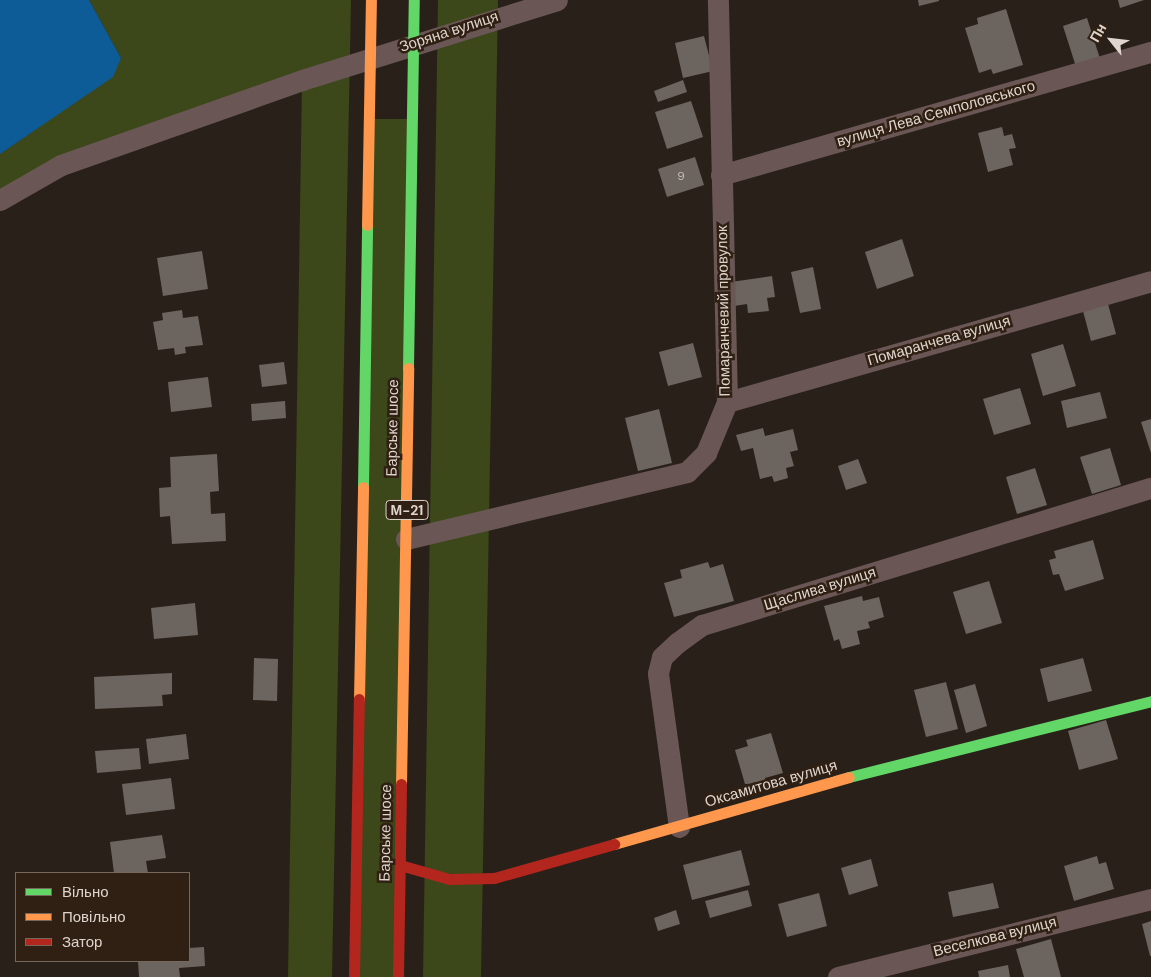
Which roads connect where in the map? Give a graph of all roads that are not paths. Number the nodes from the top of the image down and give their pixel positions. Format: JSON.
{"nodes":[{"id":1,"x":371,"y":0,"type":"edge"},
{"id":2,"x":414,"y":0,"type":"edge"},
{"id":3,"x":557,"y":0,"type":"edge"},
{"id":4,"x":718,"y":0,"type":"edge"},
{"id":5,"x":416,"y":42,"type":"junction"},
{"id":6,"x":1151,"y":52,"type":"edge"},
{"id":7,"x":371,"y":58,"type":"junction"},
{"id":8,"x":720,"y":175,"type":"junction"},
{"id":9,"x":0,"y":200,"type":"edge"},
{"id":10,"x":1151,"y":281,"type":"edge"},
{"id":11,"x":727,"y":402,"type":"junction"},
{"id":12,"x":1151,"y":488,"type":"edge"},
{"id":13,"x":406,"y":539,"type":"junction"},
{"id":14,"x":1151,"y":701,"type":"edge"},
{"id":15,"x":679,"y":827,"type":"junction"},
{"id":16,"x":400,"y":865,"type":"junction"},
{"id":17,"x":1151,"y":899,"type":"edge"},
{"id":18,"x":884,"y":971,"type":"edge"},
{"id":19,"x":354,"y":977,"type":"edge"},
{"id":20,"x":398,"y":977,"type":"edge"},
{"id":21,"x":838,"y":977,"type":"edge"}],
"edges":[{"from":1,"to":7,"type":"main road","name":"Барське шосе","number":"М-21"},
{"from":2,"to":5,"type":"main road","name":"Барське шосе","number":"М-21"},
{"from":3,"to":5,"type":"street","name":"Зоряна вулиця"},
{"from":4,"to":8,"type":"street","name":"Помаранчевий провулок"},
{"from":5,"to":7,"type":"street","name":"Зоряна вулиця"},
{"from":5,"to":13,"type":"main road","name":"Барське шосе","number":"М-21"},
{"from":6,"to":8,"type":"street","name":"вулиця Лева Семполовського"},
{"from":7,"to":9,"type":"street","name":"Зоряна вулиця"},
{"from":7,"to":19,"type":"main road","name":"Барське шосе","number":"М-21"},
{"from":8,"to":11,"type":"street","name":"Помаранчевий провулок"},
{"from":10,"to":11,"type":"street","name":"Помаранчева вулиця"},
{"from":11,"to":13,"type":"street","name":"Помаранчевий провулок"},
{"from":12,"to":15,"type":"street","name":"Щаслива вулиця"},
{"from":13,"to":16,"type":"main road","name":"Барське шосе","number":"М-21"},
{"from":14,"to":15,"type":"main road","name":"Оксамитова вулиця"},
{"from":15,"to":16,"type":"main road","name":"Оксамитова вулиця"},
{"from":16,"to":20,"type":"main road","name":"Барське шосе","number":"М-21"},
{"from":17,"to":18,"type":"street","name":"Веселкова вулиця"},
{"from":18,"to":21,"type":"street","name":"Веселкова вулиця"}]}
